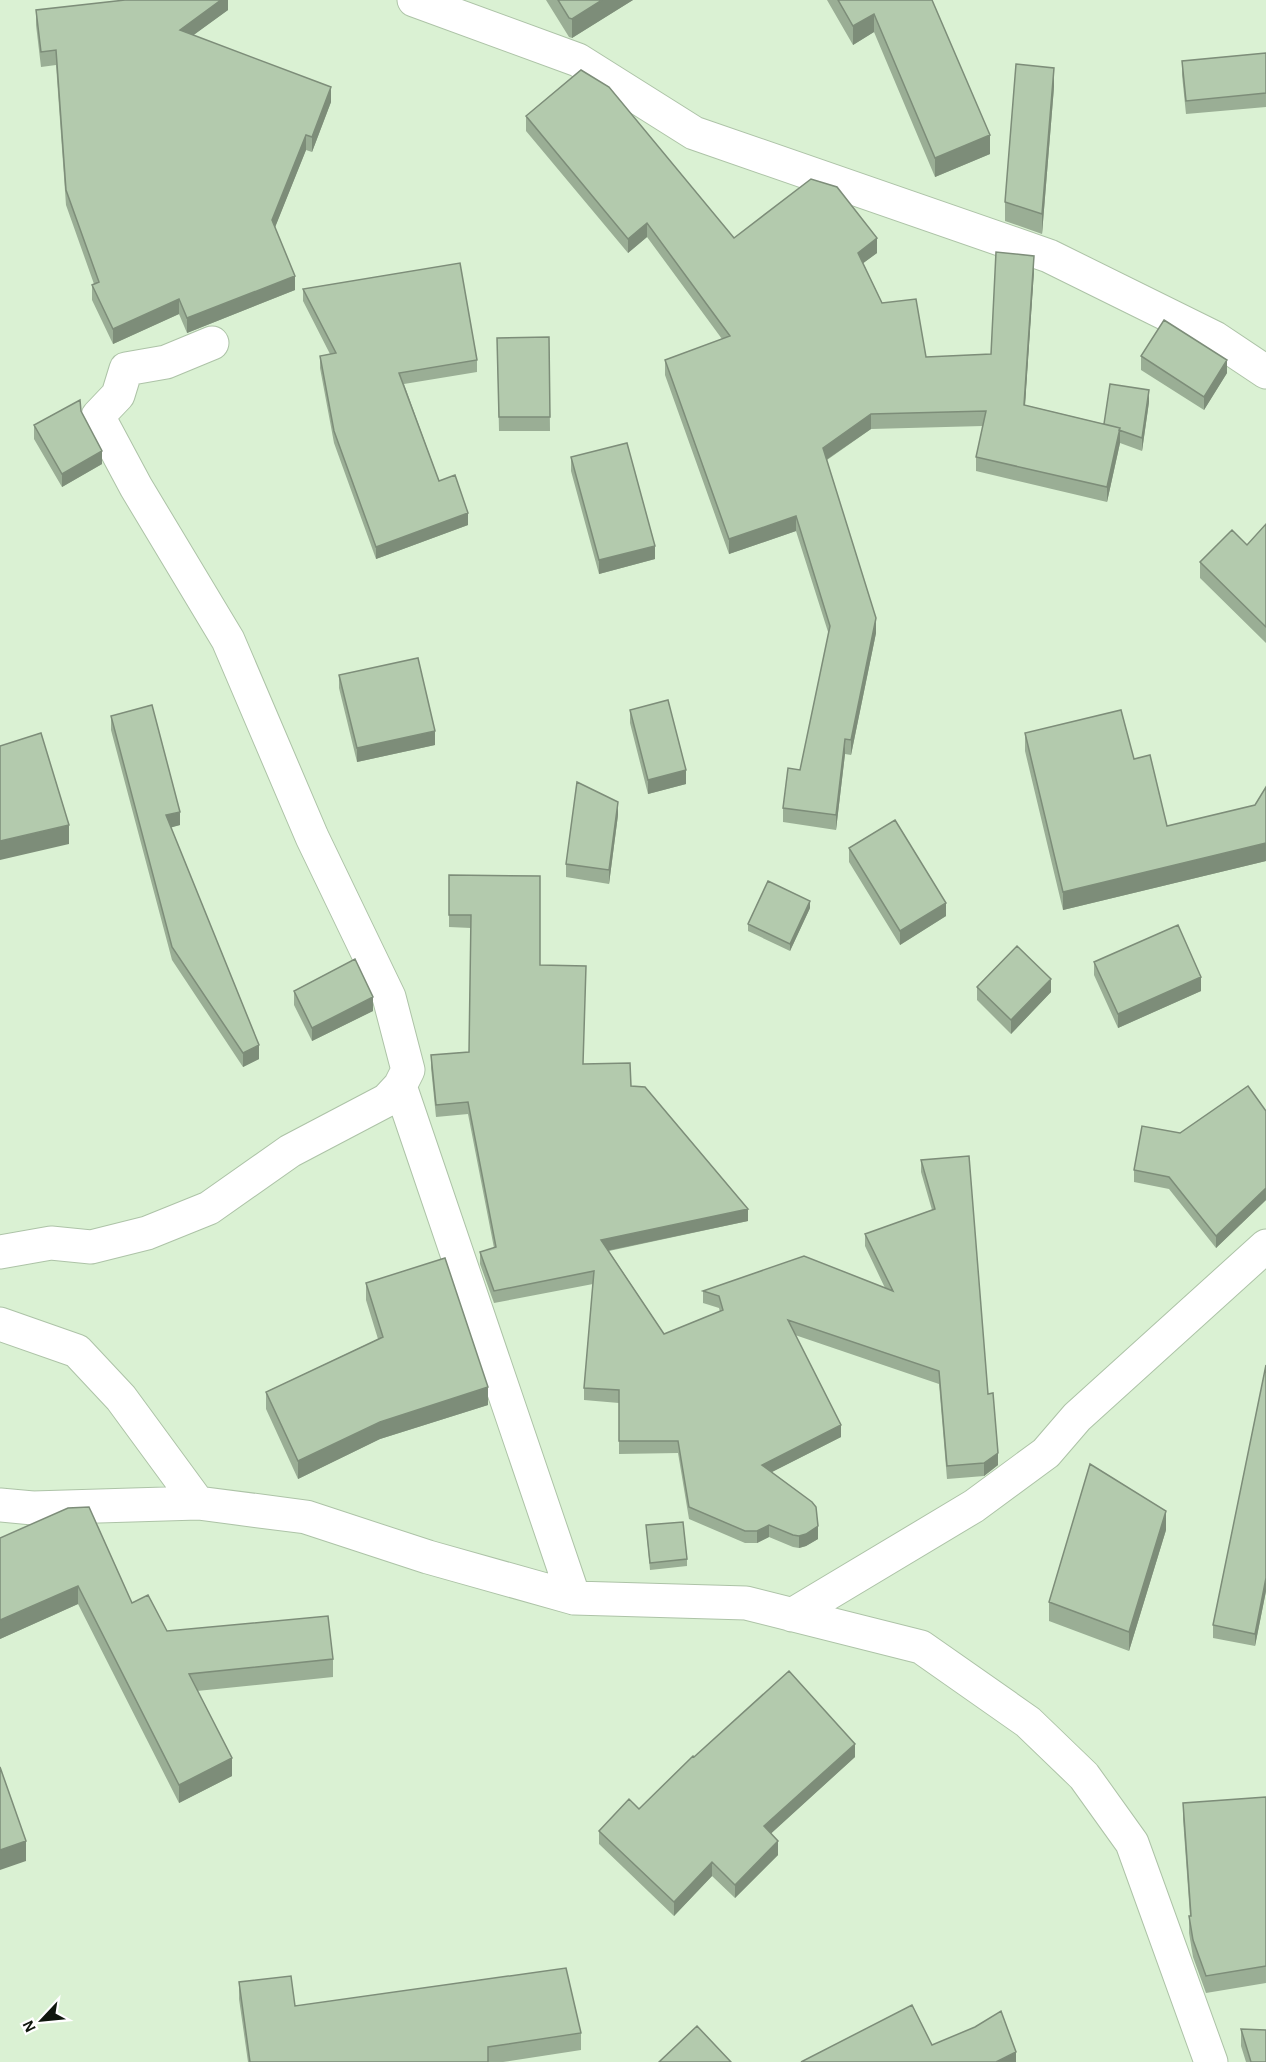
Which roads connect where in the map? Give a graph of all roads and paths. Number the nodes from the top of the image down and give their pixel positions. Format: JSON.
{"nodes":[{"id":1,"x":414,"y":0,"type":"edge"},
{"id":2,"x":212,"y":343,"type":"dead end"},
{"id":3,"x":1266,"y":372,"type":"edge"},
{"id":4,"x":400,"y":1086,"type":"junction"},
{"id":5,"x":1266,"y":1246,"type":"edge"},
{"id":6,"x":0,"y":1252,"type":"edge"},
{"id":7,"x":0,"y":1324,"type":"edge"},
{"id":8,"x":198,"y":1503,"type":"junction"},
{"id":9,"x":0,"y":1505,"type":"edge"},
{"id":10,"x":574,"y":1598,"type":"junction"},
{"id":11,"x":792,"y":1615,"type":"junction"},
{"id":12,"x":1211,"y":2062,"type":"edge"}],
"edges":[{"from":1,"to":3,"type":"street"},
{"from":2,"to":4,"type":"street"},
{"from":4,"to":6,"type":"street"},
{"from":4,"to":10,"type":"street"},
{"from":5,"to":11,"type":"street"},
{"from":7,"to":8,"type":"street"},
{"from":8,"to":9,"type":"street"},
{"from":8,"to":10,"type":"street"},
{"from":10,"to":11,"type":"street"},
{"from":11,"to":12,"type":"street"}]}
